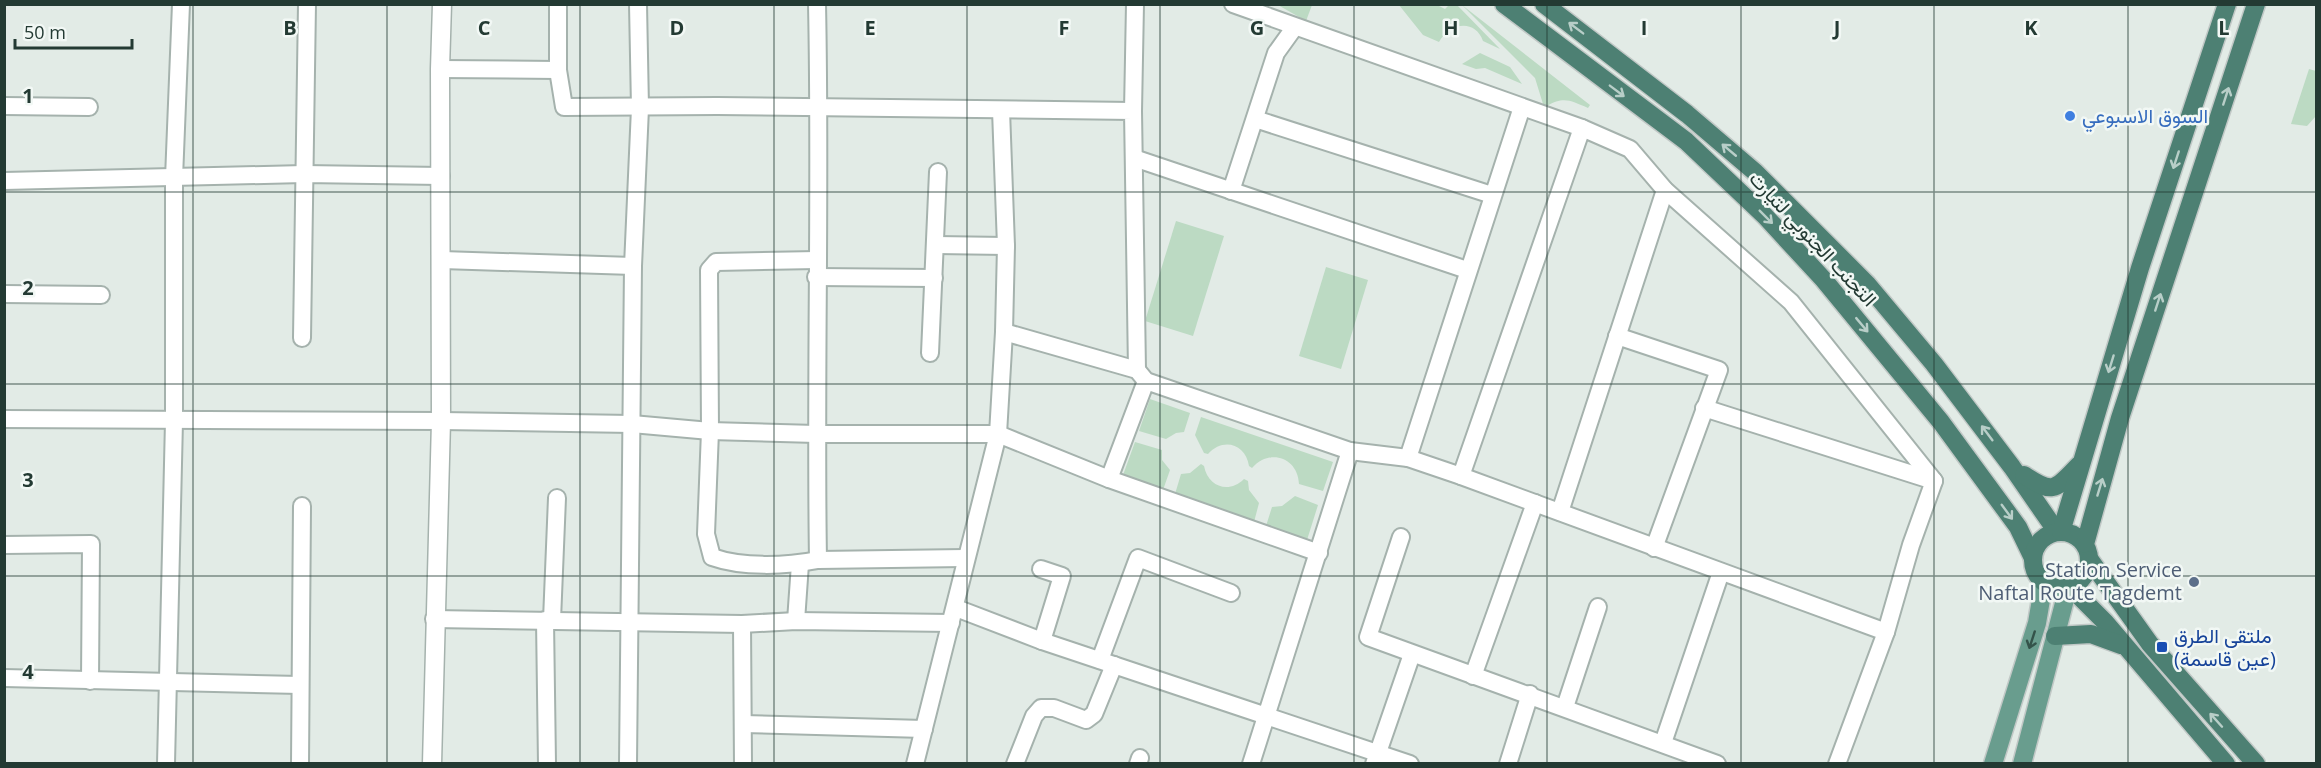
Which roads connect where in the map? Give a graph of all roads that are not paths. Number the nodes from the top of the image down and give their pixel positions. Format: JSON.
{"nodes":[{"id":1,"x":181,"y":4,"type":"edge"},
{"id":2,"x":307,"y":4,"type":"edge"},
{"id":3,"x":442,"y":4,"type":"edge"},
{"id":4,"x":558,"y":4,"type":"edge"},
{"id":5,"x":638,"y":4,"type":"edge"},
{"id":6,"x":817,"y":4,"type":"edge"},
{"id":7,"x":1135,"y":4,"type":"edge"},
{"id":8,"x":1233,"y":4,"type":"edge"},
{"id":9,"x":1504,"y":4,"type":"edge"},
{"id":10,"x":1544,"y":4,"type":"edge"},
{"id":11,"x":2227,"y":4,"type":"edge"},
{"id":12,"x":2256,"y":4,"type":"edge"},
{"id":13,"x":1294,"y":28,"type":"junction"},
{"id":14,"x":440,"y":69,"type":"junction"},
{"id":15,"x":558,"y":70,"type":"junction"},
{"id":16,"x":4,"y":106,"type":"edge"},
{"id":17,"x":89,"y":107,"type":"dead end"},
{"id":18,"x":1522,"y":107,"type":"junction"},
{"id":19,"x":640,"y":108,"type":"junction"},
{"id":20,"x":819,"y":108,"type":"junction"},
{"id":21,"x":1001,"y":110,"type":"junction"},
{"id":22,"x":1133,"y":111,"type":"junction"},
{"id":23,"x":1255,"y":119,"type":"junction"},
{"id":24,"x":1582,"y":128,"type":"junction"},
{"id":25,"x":1134,"y":158,"type":"junction"},
{"id":26,"x":938,"y":172,"type":"dead end"},
{"id":27,"x":304,"y":174,"type":"junction"},
{"id":28,"x":441,"y":176,"type":"junction"},
{"id":29,"x":174,"y":178,"type":"junction"},
{"id":30,"x":4,"y":181,"type":"edge"},
{"id":31,"x":1665,"y":190,"type":"junction"},
{"id":32,"x":1231,"y":191,"type":"junction"},
{"id":33,"x":1492,"y":195,"type":"junction"},
{"id":34,"x":936,"y":245,"type":"junction"},
{"id":35,"x":1006,"y":246,"type":"junction"},
{"id":36,"x":442,"y":260,"type":"junction"},
{"id":37,"x":633,"y":266,"type":"junction"},
{"id":38,"x":817,"y":268,"type":"junction"},
{"id":39,"x":1467,"y":270,"type":"junction"},
{"id":40,"x":934,"y":278,"type":"junction"},
{"id":41,"x":4,"y":294,"type":"edge"},
{"id":42,"x":100,"y":295,"type":"dead end"},
{"id":43,"x":1004,"y":332,"type":"junction"},
{"id":44,"x":1617,"y":336,"type":"junction"},
{"id":45,"x":302,"y":338,"type":"dead end"},
{"id":46,"x":930,"y":353,"type":"dead end"},
{"id":47,"x":1142,"y":375,"type":"junction"},
{"id":48,"x":1704,"y":408,"type":"junction"},
{"id":49,"x":4,"y":419,"type":"edge"},
{"id":50,"x":174,"y":421,"type":"junction"},
{"id":51,"x":441,"y":421,"type":"junction"},
{"id":52,"x":632,"y":424,"type":"junction"},
{"id":53,"x":710,"y":431,"type":"junction"},
{"id":54,"x":816,"y":434,"type":"junction"},
{"id":55,"x":998,"y":434,"type":"junction"},
{"id":56,"x":1350,"y":451,"type":"junction"},
{"id":57,"x":1408,"y":458,"type":"junction"},
{"id":58,"x":2082,"y":462,"type":"junction"},
{"id":59,"x":2012,"y":466,"type":"junction"},
{"id":60,"x":1461,"y":476,"type":"junction"},
{"id":61,"x":1109,"y":479,"type":"junction"},
{"id":62,"x":1934,"y":481,"type":"junction"},
{"id":63,"x":557,"y":498,"type":"dead end"},
{"id":64,"x":1535,"y":503,"type":"junction"},
{"id":65,"x":302,"y":506,"type":"dead end"},
{"id":66,"x":1560,"y":512,"type":"junction"},
{"id":67,"x":2059,"y":532,"type":"junction"},
{"id":68,"x":1401,"y":537,"type":"dead end"},
{"id":69,"x":4,"y":545,"type":"edge"},
{"id":70,"x":1654,"y":548,"type":"junction"},
{"id":71,"x":2087,"y":552,"type":"junction"},
{"id":72,"x":1319,"y":553,"type":"junction"},
{"id":73,"x":966,"y":558,"type":"junction"},
{"id":74,"x":2033,"y":558,"type":"junction"},
{"id":75,"x":818,"y":560,"type":"junction"},
{"id":76,"x":800,"y":564,"type":"junction"},
{"id":77,"x":1041,"y":569,"type":"dead end"},
{"id":78,"x":1721,"y":573,"type":"junction"},
{"id":79,"x":2044,"y":582,"type":"junction"},
{"id":80,"x":2069,"y":588,"type":"junction"},
{"id":81,"x":1231,"y":593,"type":"dead end"},
{"id":82,"x":1599,"y":607,"type":"dead end"},
{"id":83,"x":954,"y":616,"type":"junction"},
{"id":84,"x":434,"y":619,"type":"junction"},
{"id":85,"x":548,"y":620,"type":"junction"},
{"id":86,"x":630,"y":621,"type":"junction"},
{"id":87,"x":796,"y":621,"type":"junction"},
{"id":88,"x":742,"y":624,"type":"junction"},
{"id":89,"x":1886,"y":632,"type":"junction"},
{"id":90,"x":2055,"y":636,"type":"junction"},
{"id":91,"x":1042,"y":641,"type":"junction"},
{"id":92,"x":2127,"y":649,"type":"junction"},
{"id":93,"x":1412,"y":654,"type":"junction"},
{"id":94,"x":1107,"y":663,"type":"junction"},
{"id":95,"x":1473,"y":676,"type":"junction"},
{"id":96,"x":4,"y":678,"type":"edge"},
{"id":97,"x":90,"y":681,"type":"junction"},
{"id":98,"x":167,"y":684,"type":"junction"},
{"id":99,"x":300,"y":685,"type":"junction"},
{"id":100,"x":1530,"y":694,"type":"junction"},
{"id":101,"x":1566,"y":707,"type":"junction"},
{"id":102,"x":1268,"y":718,"type":"junction"},
{"id":103,"x":743,"y":724,"type":"junction"},
{"id":104,"x":924,"y":729,"type":"junction"},
{"id":105,"x":1663,"y":742,"type":"junction"},
{"id":106,"x":1376,"y":758,"type":"edge"},
{"id":107,"x":166,"y":764,"type":"edge"},
{"id":108,"x":300,"y":764,"type":"edge"},
{"id":109,"x":432,"y":764,"type":"edge"},
{"id":110,"x":547,"y":764,"type":"edge"},
{"id":111,"x":628,"y":764,"type":"edge"},
{"id":112,"x":743,"y":764,"type":"edge"},
{"id":113,"x":915,"y":764,"type":"edge"},
{"id":114,"x":1015,"y":764,"type":"edge"},
{"id":115,"x":1251,"y":764,"type":"edge"},
{"id":116,"x":1410,"y":764,"type":"edge"},
{"id":117,"x":1508,"y":764,"type":"edge"},
{"id":118,"x":1717,"y":764,"type":"edge"},
{"id":119,"x":1837,"y":764,"type":"edge"},
{"id":120,"x":1993,"y":764,"type":"edge"},
{"id":121,"x":2022,"y":764,"type":"edge"},
{"id":122,"x":2226,"y":764,"type":"edge"},
{"id":123,"x":2256,"y":764,"type":"edge"}],
"edges":[{"from":1,"to":29,"type":"street"},
{"from":2,"to":27,"type":"street"},
{"from":3,"to":14,"type":"street"},
{"from":4,"to":15,"type":"street"},
{"from":5,"to":19,"type":"street"},
{"from":6,"to":20,"type":"street"},
{"from":7,"to":22,"type":"street"},
{"from":8,"to":13,"type":"street"},
{"from":9,"to":74,"type":"highway","name":"التجنب الجنوبي لتيارت","one_way":true},
{"from":59,"to":10,"type":"highway","name":"التجنب الجنوبي لتيارت","one_way":true},
{"from":11,"to":58,"type":"highway","one_way":true},
{"from":71,"to":12,"type":"highway","one_way":true},
{"from":13,"to":18,"type":"street"},
{"from":13,"to":23,"type":"street"},
{"from":14,"to":15,"type":"street"},
{"from":14,"to":28,"type":"street"},
{"from":15,"to":19,"type":"street"},
{"from":16,"to":17,"type":"street"},
{"from":18,"to":24,"type":"street"},
{"from":18,"to":33,"type":"street"},
{"from":19,"to":20,"type":"street"},
{"from":19,"to":37,"type":"street"},
{"from":20,"to":21,"type":"street"},
{"from":20,"to":38,"type":"street"},
{"from":21,"to":22,"type":"street"},
{"from":21,"to":35,"type":"street"},
{"from":22,"to":25,"type":"street"},
{"from":23,"to":32,"type":"street"},
{"from":23,"to":33,"type":"street"},
{"from":24,"to":31,"type":"street"},
{"from":24,"to":60,"type":"street"},
{"from":25,"to":32,"type":"street"},
{"from":25,"to":47,"type":"street"},
{"from":26,"to":34,"type":"street"},
{"from":27,"to":28,"type":"street"},
{"from":27,"to":29,"type":"street"},
{"from":27,"to":45,"type":"street"},
{"from":28,"to":36,"type":"street"},
{"from":29,"to":30,"type":"street"},
{"from":29,"to":50,"type":"street"},
{"from":31,"to":44,"type":"street"},
{"from":31,"to":62,"type":"street"},
{"from":32,"to":39,"type":"street"},
{"from":33,"to":39,"type":"street"},
{"from":34,"to":35,"type":"street"},
{"from":34,"to":40,"type":"street"},
{"from":35,"to":43,"type":"street"},
{"from":36,"to":37,"type":"street"},
{"from":36,"to":51,"type":"street"},
{"from":37,"to":52,"type":"street"},
{"from":38,"to":40,"type":"street"},
{"from":38,"to":53,"type":"street"},
{"from":38,"to":54,"type":"street"},
{"from":39,"to":57,"type":"street"},
{"from":40,"to":46,"type":"street"},
{"from":41,"to":42,"type":"street"},
{"from":43,"to":47,"type":"street"},
{"from":43,"to":55,"type":"street"},
{"from":44,"to":48,"type":"street"},
{"from":44,"to":66,"type":"street"},
{"from":47,"to":56,"type":"street"},
{"from":47,"to":61,"type":"street"},
{"from":48,"to":62,"type":"street"},
{"from":48,"to":70,"type":"street"},
{"from":49,"to":50,"type":"street"},
{"from":50,"to":51,"type":"street"},
{"from":50,"to":98,"type":"street"},
{"from":51,"to":52,"type":"street"},
{"from":51,"to":84,"type":"street"},
{"from":52,"to":53,"type":"street"},
{"from":52,"to":86,"type":"street"},
{"from":53,"to":54,"type":"street"},
{"from":53,"to":76,"type":"street"},
{"from":54,"to":55,"type":"street"},
{"from":54,"to":75,"type":"street"},
{"from":55,"to":61,"type":"street"},
{"from":55,"to":73,"type":"street"},
{"from":56,"to":57,"type":"street"},
{"from":56,"to":72,"type":"street"},
{"from":57,"to":60,"type":"street"},
{"from":58,"to":59,"type":"highway"},
{"from":58,"to":67,"type":"highway"},
{"from":59,"to":67,"type":"highway","name":"التجنب الجنوبي لتيارت"},
{"from":60,"to":64,"type":"street"},
{"from":61,"to":72,"type":"street"},
{"from":62,"to":89,"type":"street"},
{"from":63,"to":85,"type":"street"},
{"from":64,"to":66,"type":"street"},
{"from":64,"to":95,"type":"street"},
{"from":65,"to":99,"type":"street"},
{"from":66,"to":70,"type":"street"},
{"from":67,"to":71,"type":"highway"},
{"from":67,"to":74,"type":"highway"},
{"from":68,"to":93,"type":"street"},
{"from":69,"to":97,"type":"street"},
{"from":70,"to":78,"type":"street"},
{"from":71,"to":80,"type":"highway"},
{"from":123,"to":71,"type":"highway","one_way":true},
{"from":72,"to":102,"type":"street"},
{"from":73,"to":75,"type":"street"},
{"from":73,"to":83,"type":"street"},
{"from":74,"to":79,"type":"highway"},
{"from":75,"to":76,"type":"street"},
{"from":76,"to":87,"type":"street"},
{"from":77,"to":91,"type":"street"},
{"from":78,"to":89,"type":"street"},
{"from":78,"to":105,"type":"street"},
{"from":79,"to":80,"type":"highway"},
{"from":79,"to":120,"type":"main road","one_way":true},
{"from":80,"to":90,"type":"main road"},
{"from":80,"to":92,"type":"highway"},
{"from":81,"to":94,"type":"street"},
{"from":82,"to":101,"type":"street"},
{"from":83,"to":87,"type":"street"},
{"from":83,"to":91,"type":"street"},
{"from":83,"to":104,"type":"street"},
{"from":84,"to":85,"type":"street"},
{"from":84,"to":109,"type":"street"},
{"from":85,"to":86,"type":"street"},
{"from":85,"to":110,"type":"street"},
{"from":86,"to":88,"type":"street"},
{"from":86,"to":111,"type":"street"},
{"from":87,"to":88,"type":"street"},
{"from":88,"to":103,"type":"street"},
{"from":89,"to":119,"type":"street"},
{"from":90,"to":92,"type":"highway"},
{"from":90,"to":121,"type":"main road"},
{"from":91,"to":94,"type":"street"},
{"from":92,"to":122,"type":"highway"},
{"from":93,"to":95,"type":"street"},
{"from":93,"to":106,"type":"street"},
{"from":94,"to":102,"type":"street"},
{"from":94,"to":114,"type":"street"},
{"from":95,"to":100,"type":"street"},
{"from":96,"to":97,"type":"street"},
{"from":97,"to":98,"type":"street"},
{"from":98,"to":99,"type":"street"},
{"from":98,"to":107,"type":"street"},
{"from":99,"to":108,"type":"street"},
{"from":100,"to":101,"type":"street"},
{"from":100,"to":117,"type":"street"},
{"from":101,"to":105,"type":"street"},
{"from":102,"to":106,"type":"street"},
{"from":102,"to":115,"type":"street"},
{"from":103,"to":104,"type":"street"},
{"from":103,"to":112,"type":"street"},
{"from":104,"to":113,"type":"street"},
{"from":105,"to":118,"type":"street"},
{"from":106,"to":116,"type":"street"}]}
